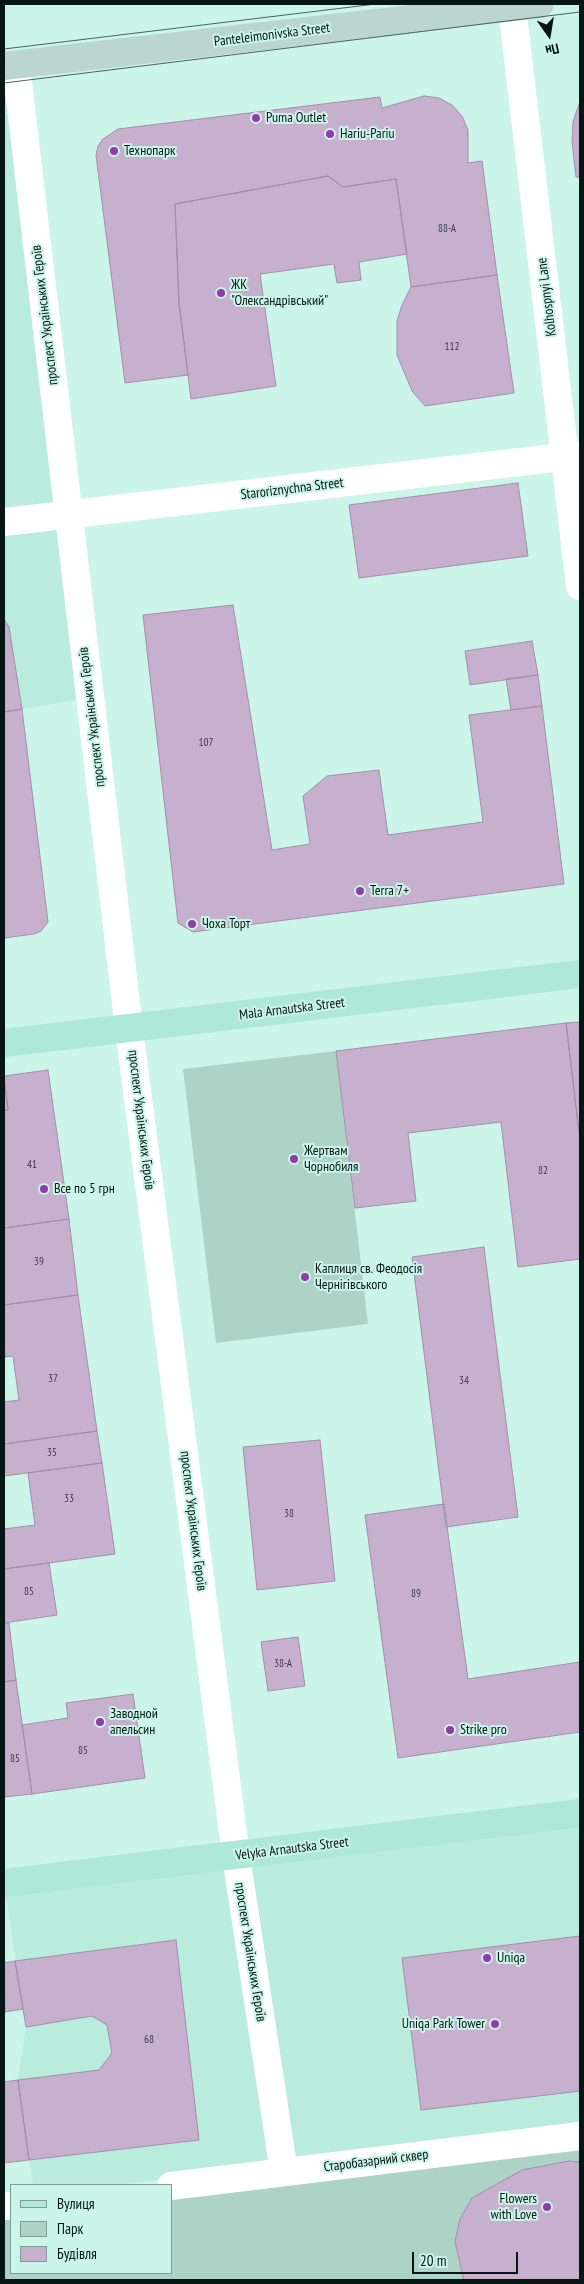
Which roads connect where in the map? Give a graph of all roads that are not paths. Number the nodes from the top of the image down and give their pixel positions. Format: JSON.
{"nodes":[{"id":1,"x":540,"y":4,"type":"edge"},
{"id":2,"x":512,"y":7,"type":"junction"},
{"id":3,"x":10,"y":65,"type":"edge"},
{"id":4,"x":573,"y":456,"type":"edge"},
{"id":5,"x":69,"y":514,"type":"junction"},
{"id":6,"x":4,"y":522,"type":"edge"},
{"id":7,"x":580,"y":586,"type":"edge"},
{"id":8,"x":580,"y":974,"type":"edge"},
{"id":9,"x":129,"y":1029,"type":"junction"},
{"id":10,"x":4,"y":1043,"type":"edge"},
{"id":11,"x":580,"y":1813,"type":"edge"},
{"id":12,"x":236,"y":1856,"type":"junction"},
{"id":13,"x":4,"y":1883,"type":"edge"},
{"id":14,"x":580,"y":2136,"type":"edge"},
{"id":15,"x":284,"y":2172,"type":"junction"},
{"id":16,"x":172,"y":2186,"type":"edge"}],
"edges":[{"from":1,"to":2,"type":"main road","name":"Panteleimonivska Street"},
{"from":2,"to":3,"type":"main road","name":"Panteleimonivska Street"},
{"from":2,"to":4,"type":"street","name":"Kolhospnyi Lane"},
{"from":3,"to":5,"type":"street","name":"проспект Українських Героїв"},
{"from":4,"to":5,"type":"street","name":"Staroriznychna Street"},
{"from":4,"to":7,"type":"street","name":"Kolhospnyi Lane"},
{"from":5,"to":6,"type":"street","name":"Staroriznychna Street"},
{"from":5,"to":9,"type":"street","name":"проспект Українських Героїв"},
{"from":8,"to":9,"type":"main road","name":"Mala Arnautska Street"},
{"from":9,"to":10,"type":"main road","name":"Mala Arnautska Street"},
{"from":9,"to":12,"type":"street","name":"проспект Українських Героїв"},
{"from":11,"to":12,"type":"main road","name":"Velyka Arnautska Street"},
{"from":12,"to":13,"type":"main road","name":"Velyka Arnautska Street"},
{"from":12,"to":15,"type":"street","name":"проспект Українських Героїв"},
{"from":14,"to":15,"type":"street","name":"Старобазарний сквер"},
{"from":15,"to":16,"type":"street","name":"Старобазарний сквер"}]}
